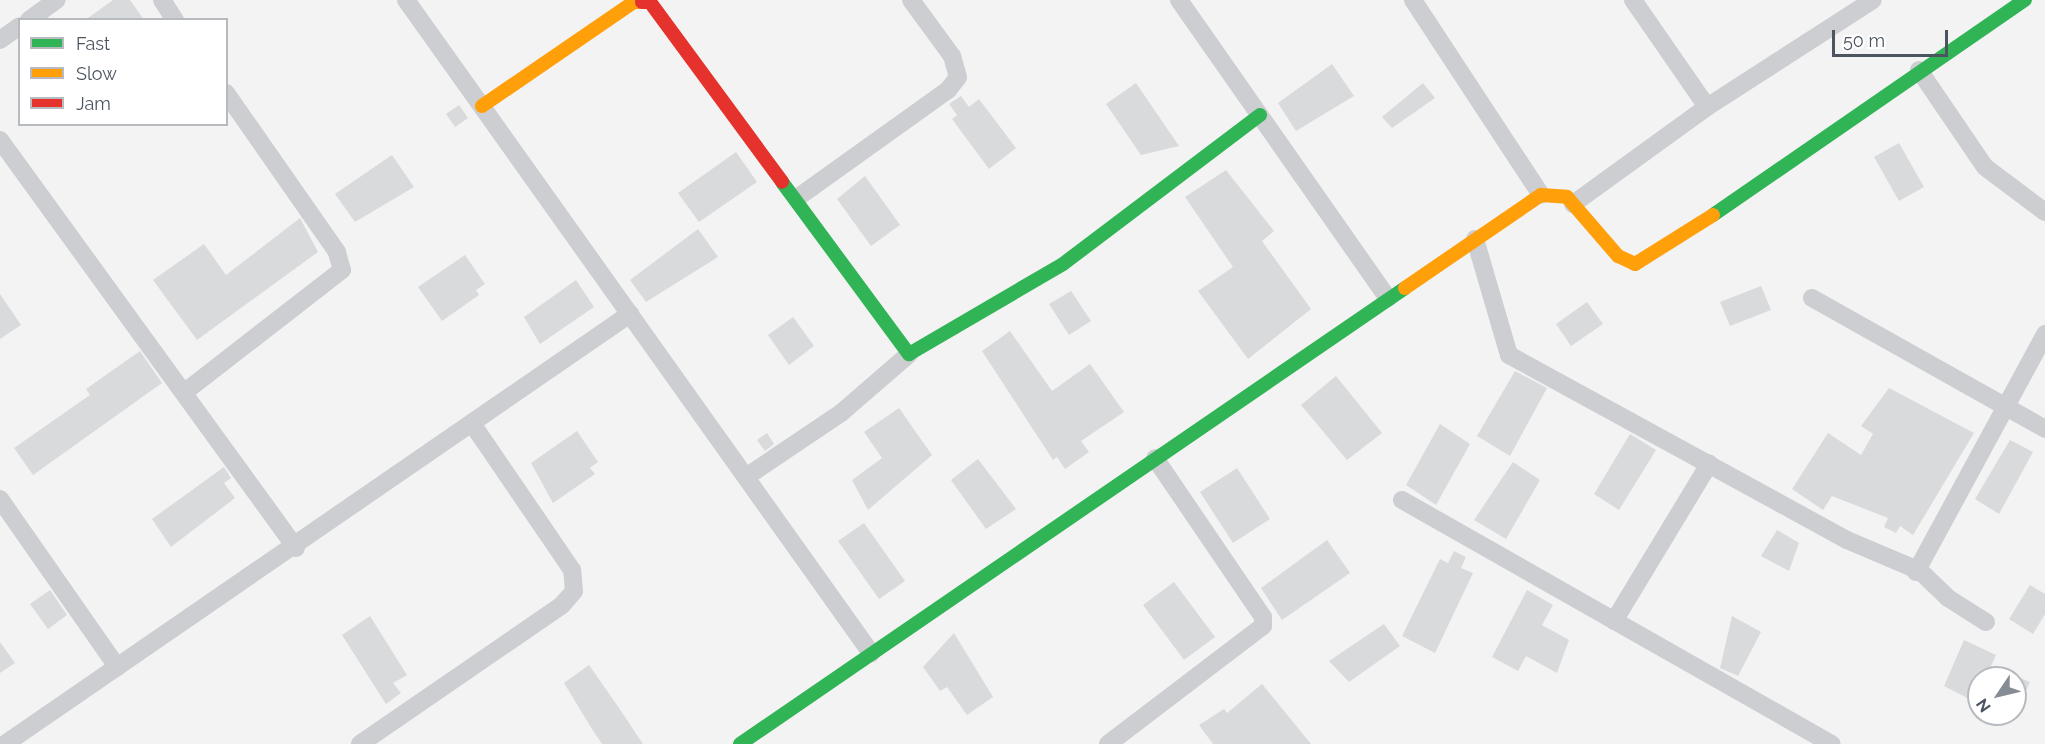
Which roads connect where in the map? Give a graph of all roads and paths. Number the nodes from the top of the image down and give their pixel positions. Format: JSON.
{"nodes":[{"id":1,"x":57,"y":0,"type":"edge"},
{"id":2,"x":162,"y":0,"type":"edge"},
{"id":3,"x":406,"y":0,"type":"edge"},
{"id":4,"x":911,"y":0,"type":"edge"},
{"id":5,"x":1179,"y":0,"type":"edge"},
{"id":6,"x":1413,"y":0,"type":"edge"},
{"id":7,"x":1633,"y":0,"type":"edge"},
{"id":8,"x":1873,"y":0,"type":"edge"},
{"id":9,"x":2025,"y":0,"type":"edge"},
{"id":10,"x":32,"y":18,"type":"edge"},
{"id":11,"x":174,"y":18,"type":"edge"},
{"id":12,"x":18,"y":27,"type":"edge"},
{"id":13,"x":0,"y":40,"type":"edge"},
{"id":14,"x":1919,"y":70,"type":"junction"},
{"id":15,"x":228,"y":96,"type":"edge"},
{"id":16,"x":482,"y":106,"type":"junction"},
{"id":17,"x":1707,"y":106,"type":"junction"},
{"id":18,"x":1260,"y":115,"type":"junction"},
{"id":19,"x":0,"y":140,"type":"edge"},
{"id":20,"x":1541,"y":195,"type":"junction"},
{"id":21,"x":796,"y":198,"type":"junction"},
{"id":22,"x":1573,"y":204,"type":"junction"},
{"id":23,"x":2045,"y":212,"type":"edge"},
{"id":24,"x":1475,"y":239,"type":"junction"},
{"id":25,"x":1388,"y":298,"type":"junction"},
{"id":26,"x":1812,"y":298,"type":"dead end"},
{"id":27,"x":630,"y":314,"type":"junction"},
{"id":28,"x":2045,"y":334,"type":"edge"},
{"id":29,"x":909,"y":354,"type":"junction"},
{"id":30,"x":186,"y":391,"type":"junction"},
{"id":31,"x":2003,"y":408,"type":"junction"},
{"id":32,"x":473,"y":425,"type":"junction"},
{"id":33,"x":2045,"y":429,"type":"edge"},
{"id":34,"x":1155,"y":458,"type":"junction"},
{"id":35,"x":1709,"y":464,"type":"junction"},
{"id":36,"x":746,"y":477,"type":"junction"},
{"id":37,"x":0,"y":499,"type":"edge"},
{"id":38,"x":1402,"y":500,"type":"dead end"},
{"id":39,"x":296,"y":548,"type":"junction"},
{"id":40,"x":1916,"y":572,"type":"junction"},
{"id":41,"x":1614,"y":621,"type":"junction"},
{"id":42,"x":1986,"y":622,"type":"dead end"},
{"id":43,"x":871,"y":652,"type":"junction"},
{"id":44,"x":117,"y":667,"type":"junction"},
{"id":45,"x":5,"y":744,"type":"edge"},
{"id":46,"x":360,"y":744,"type":"edge"},
{"id":47,"x":740,"y":744,"type":"edge"},
{"id":48,"x":1108,"y":744,"type":"edge"},
{"id":49,"x":1832,"y":744,"type":"edge"}],
"edges":[{"from":1,"to":10,"type":"street"},
{"from":2,"to":11,"type":"street"},
{"from":3,"to":16,"type":"street"},
{"from":4,"to":21,"type":"street"},
{"from":5,"to":18,"type":"street"},
{"from":6,"to":20,"type":"street"},
{"from":7,"to":17,"type":"street"},
{"from":8,"to":17,"type":"street"},
{"from":9,"to":14,"type":"street"},
{"from":12,"to":13,"type":"street"},
{"from":14,"to":22,"type":"street"},
{"from":14,"to":23,"type":"street"},
{"from":15,"to":30,"type":"street"},
{"from":16,"to":21,"type":"street"},
{"from":16,"to":27,"type":"street"},
{"from":17,"to":22,"type":"street"},
{"from":18,"to":25,"type":"street"},
{"from":18,"to":29,"type":"street"},
{"from":19,"to":30,"type":"street"},
{"from":20,"to":22,"type":"street"},
{"from":20,"to":24,"type":"street"},
{"from":21,"to":29,"type":"street"},
{"from":24,"to":25,"type":"street"},
{"from":24,"to":35,"type":"street"},
{"from":25,"to":34,"type":"street"},
{"from":26,"to":31,"type":"street"},
{"from":27,"to":32,"type":"street"},
{"from":27,"to":36,"type":"street"},
{"from":28,"to":31,"type":"street"},
{"from":29,"to":36,"type":"street"},
{"from":30,"to":39,"type":"street"},
{"from":31,"to":33,"type":"street"},
{"from":31,"to":40,"type":"street"},
{"from":32,"to":39,"type":"street"},
{"from":32,"to":46,"type":"street"},
{"from":34,"to":43,"type":"street"},
{"from":34,"to":48,"type":"street"},
{"from":35,"to":40,"type":"street"},
{"from":35,"to":41,"type":"street"},
{"from":36,"to":43,"type":"street"},
{"from":37,"to":44,"type":"street"},
{"from":38,"to":41,"type":"street"},
{"from":39,"to":44,"type":"street"},
{"from":40,"to":42,"type":"street"},
{"from":41,"to":49,"type":"street"},
{"from":43,"to":47,"type":"street"},
{"from":44,"to":45,"type":"street"}]}
